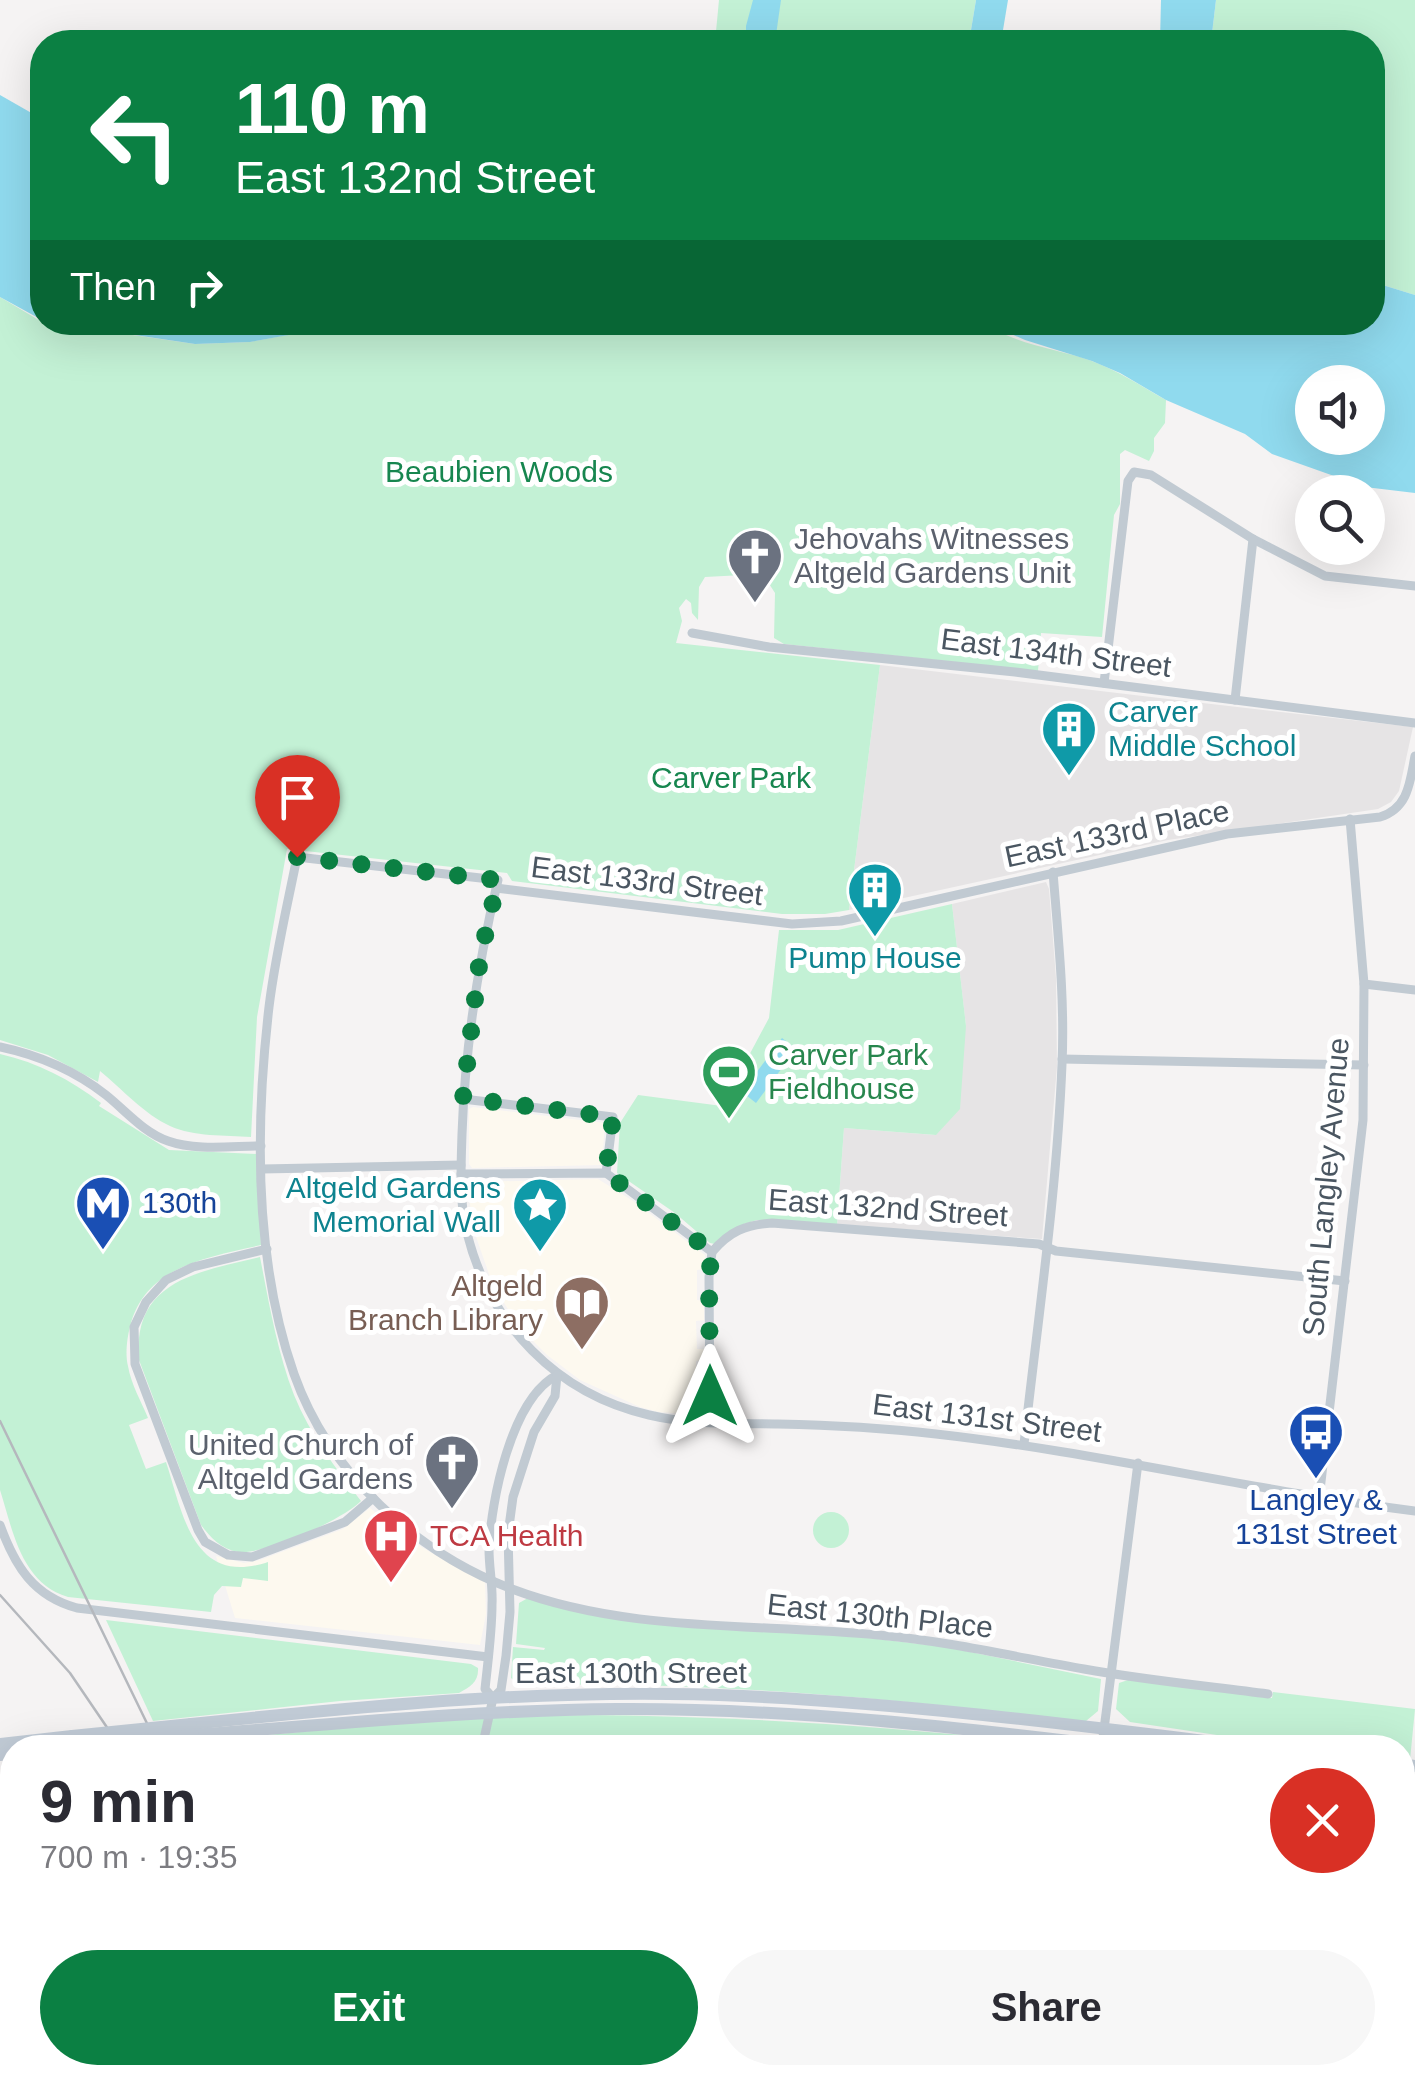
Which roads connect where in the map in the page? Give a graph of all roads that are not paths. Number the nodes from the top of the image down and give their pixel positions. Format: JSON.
{"nodes":[{"id":1,"x":1253,"y":539,"type":"junction"},
{"id":2,"x":1415,"y":586,"type":"edge"},
{"id":3,"x":692,"y":634,"type":"dead end"},
{"id":4,"x":1104,"y":683,"type":"junction"},
{"id":5,"x":1235,"y":700,"type":"junction"},
{"id":6,"x":1415,"y":723,"type":"edge"},
{"id":7,"x":1415,"y":756,"type":"edge"},
{"id":8,"x":1350,"y":819,"type":"junction"},
{"id":9,"x":297,"y":857,"type":"joint"},
{"id":10,"x":1053,"y":872,"type":"junction"},
{"id":11,"x":496,"y":884,"type":"junction"},
{"id":12,"x":792,"y":924,"type":"joint"},
{"id":13,"x":1364,"y":984,"type":"junction"},
{"id":14,"x":1415,"y":990,"type":"edge"},
{"id":15,"x":0,"y":1047,"type":"edge"},
{"id":16,"x":1062,"y":1059,"type":"junction"},
{"id":17,"x":1364,"y":1064,"type":"junction"},
{"id":18,"x":463,"y":1098,"type":"junction"},
{"id":19,"x":261,"y":1146,"type":"junction"},
{"id":20,"x":262,"y":1169,"type":"junction"},
{"id":21,"x":461,"y":1170,"type":"junction"},
{"id":22,"x":606,"y":1173,"type":"junction"},
{"id":23,"x":1047,"y":1247,"type":"junction"},
{"id":24,"x":267,"y":1249,"type":"junction"},
{"id":25,"x":712,"y":1252,"type":"junction"},
{"id":26,"x":1345,"y":1281,"type":"junction"},
{"id":27,"x":557,"y":1375,"type":"junction"},
{"id":28,"x":710,"y":1422,"type":"junction"},
{"id":29,"x":1024,"y":1444,"type":"junction"},
{"id":30,"x":1138,"y":1463,"type":"junction"},
{"id":31,"x":373,"y":1498,"type":"junction"},
{"id":32,"x":1320,"y":1499,"type":"junction"},
{"id":33,"x":1415,"y":1511,"type":"edge"},
{"id":34,"x":0,"y":1526,"type":"edge"},
{"id":35,"x":491,"y":1579,"type":"junction"},
{"id":36,"x":510,"y":1588,"type":"junction"},
{"id":37,"x":488,"y":1657,"type":"junction"},
{"id":38,"x":1110,"y":1673,"type":"junction"},
{"id":39,"x":1268,"y":1694,"type":"dead end"},
{"id":40,"x":493,"y":1698,"type":"junction"},
{"id":41,"x":489,"y":1713,"type":"junction"},
{"id":42,"x":1104,"y":1728,"type":"junction"},
{"id":43,"x":192,"y":1729,"type":"junction"},
{"id":44,"x":144,"y":1735,"type":"edge"},
{"id":45,"x":486,"y":1735,"type":"edge"},
{"id":46,"x":1016,"y":1735,"type":"edge"},
{"id":47,"x":1103,"y":1735,"type":"edge"},
{"id":48,"x":1159,"y":1735,"type":"edge"}],
"edges":[{"from":1,"to":2,"type":"street"},
{"from":1,"to":4,"type":"street"},
{"from":1,"to":5,"type":"street"},
{"from":3,"to":4,"type":"street","name":"East 134th Street"},
{"from":4,"to":5,"type":"street","name":"East 134th Street"},
{"from":5,"to":6,"type":"street","name":"East 134th Street"},
{"from":7,"to":8,"type":"street","name":"East 133rd Place"},
{"from":8,"to":10,"type":"street","name":"East 133rd Place"},
{"from":8,"to":13,"type":"street","name":"South Langley Avenue"},
{"from":9,"to":11,"type":"street","name":"East 133rd Street"},
{"from":9,"to":19,"type":"street","name":"East 130th Place"},
{"from":10,"to":12,"type":"street","name":"East 133rd Place"},
{"from":10,"to":16,"type":"street"},
{"from":11,"to":12,"type":"street","name":"East 133rd Street"},
{"from":11,"to":18,"type":"street","name":"East 131st Street"},
{"from":13,"to":14,"type":"street"},
{"from":13,"to":17,"type":"street","name":"South Langley Avenue"},
{"from":15,"to":19,"type":"street"},
{"from":16,"to":17,"type":"street"},
{"from":16,"to":23,"type":"street"},
{"from":17,"to":26,"type":"street","name":"South Langley Avenue"},
{"from":18,"to":21,"type":"street","name":"East 131st Street"},
{"from":18,"to":22,"type":"street"},
{"from":19,"to":20,"type":"street","name":"East 130th Place"},
{"from":20,"to":21,"type":"street"},
{"from":20,"to":24,"type":"street","name":"East 130th Place"},
{"from":21,"to":22,"type":"street"},
{"from":21,"to":27,"type":"street","name":"East 131st Street"},
{"from":22,"to":25,"type":"street"},
{"from":23,"to":25,"type":"street","name":"East 132nd Street"},
{"from":23,"to":26,"type":"street","name":"East 132nd Street"},
{"from":23,"to":29,"type":"street"},
{"from":24,"to":31,"type":"street","name":"East 130th Place"},
{"from":24,"to":31,"type":"street"},
{"from":25,"to":28,"type":"street"},
{"from":26,"to":32,"type":"street","name":"South Langley Avenue"},
{"from":27,"to":28,"type":"street","name":"East 131st Street"},
{"from":27,"to":35,"type":"street"},
{"from":27,"to":36,"type":"street"},
{"from":28,"to":29,"type":"street","name":"East 131st Street"},
{"from":29,"to":30,"type":"street","name":"East 131st Street"},
{"from":30,"to":32,"type":"street","name":"East 131st Street"},
{"from":30,"to":38,"type":"street"},
{"from":31,"to":35,"type":"street","name":"East 130th Place"},
{"from":32,"to":33,"type":"street","name":"East 131st Street"},
{"from":34,"to":37,"type":"street","name":"East 130th Street"},
{"from":35,"to":36,"type":"street","name":"East 130th Place"},
{"from":35,"to":37,"type":"street"},
{"from":36,"to":38,"type":"street","name":"East 130th Place"},
{"from":36,"to":40,"type":"street"},
{"from":37,"to":40,"type":"street"},
{"from":38,"to":39,"type":"street","name":"East 130th Place"},
{"from":38,"to":42,"type":"street"},
{"from":40,"to":41,"type":"street"},
{"from":40,"to":42,"type":"main road","name":"East 130th Street"},
{"from":40,"to":43,"type":"main road","name":"East 130th Street"},
{"from":41,"to":43,"type":"main road","name":"East 130th Street"},
{"from":41,"to":45,"type":"street"},
{"from":41,"to":46,"type":"main road","name":"East 130th Street"},
{"from":42,"to":47,"type":"street"},
{"from":42,"to":48,"type":"main road","name":"East 130th Street"},
{"from":43,"to":44,"type":"main road","name":"East 130th Street","bridge":true}]}
